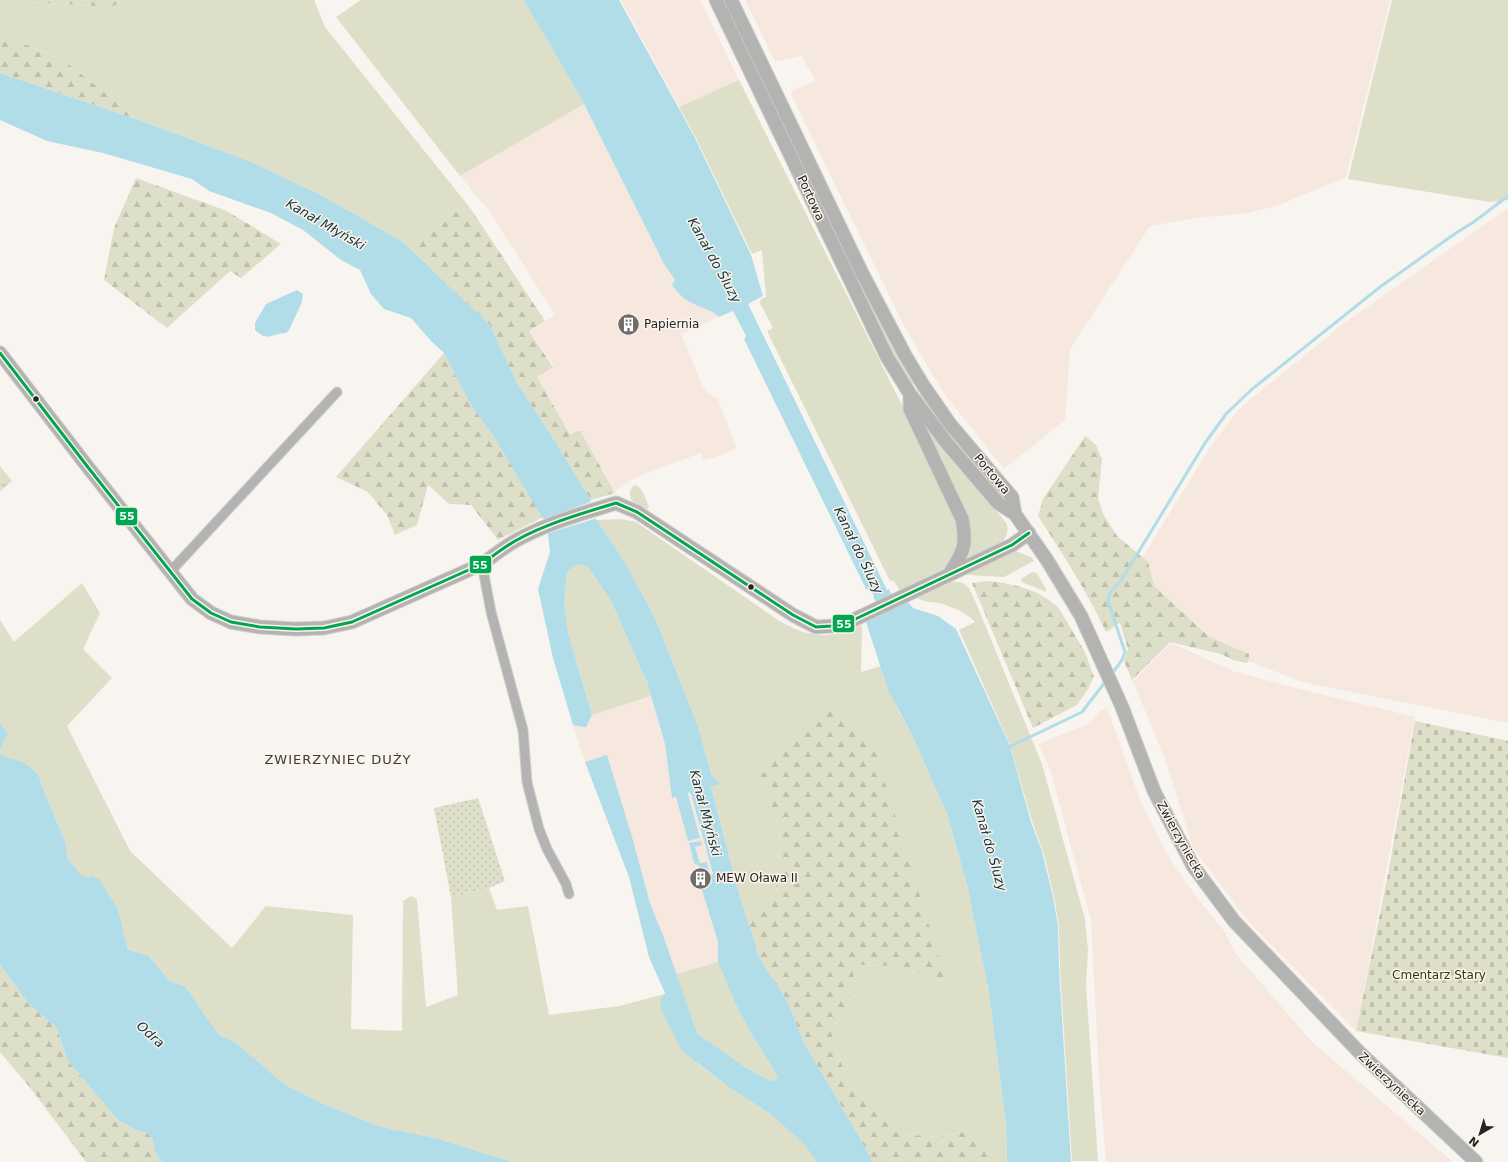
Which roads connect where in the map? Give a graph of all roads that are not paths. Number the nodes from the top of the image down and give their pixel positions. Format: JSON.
{"nodes":[{"id":1,"x":716,"y":0,"type":"edge"},
{"id":2,"x":731,"y":0,"type":"edge"},
{"id":3,"x":0,"y":353,"type":"edge"},
{"id":4,"x":923,"y":385,"type":"junction"},
{"id":5,"x":336,"y":392,"type":"dead end"},
{"id":6,"x":910,"y":394,"type":"junction"},
{"id":7,"x":1015,"y":514,"type":"junction"},
{"id":8,"x":1029,"y":533,"type":"junction"},
{"id":9,"x":482,"y":564,"type":"junction"},
{"id":10,"x":170,"y":572,"type":"junction"},
{"id":11,"x":950,"y":573,"type":"junction"},
{"id":12,"x":569,"y":894,"type":"dead end"},
{"id":13,"x":1476,"y":1162,"type":"edge"}],
"edges":[{"from":1,"to":6,"type":"street","name":"Portowa"},
{"from":2,"to":4,"type":"street","name":"Portowa"},
{"from":3,"to":10,"type":"street"},
{"from":4,"to":6,"type":"street"},
{"from":4,"to":7,"type":"street","name":"Portowa"},
{"from":5,"to":10,"type":"street"},
{"from":6,"to":7,"type":"street","name":"Portowa"},
{"from":6,"to":11,"type":"street"},
{"from":7,"to":8,"type":"street","name":"Zwierzyniecka"},
{"from":8,"to":11,"type":"street"},
{"from":8,"to":13,"type":"street","name":"Zwierzyniecka"},
{"from":9,"to":10,"type":"street"},
{"from":9,"to":11,"type":"street"},
{"from":9,"to":12,"type":"street"}]}
